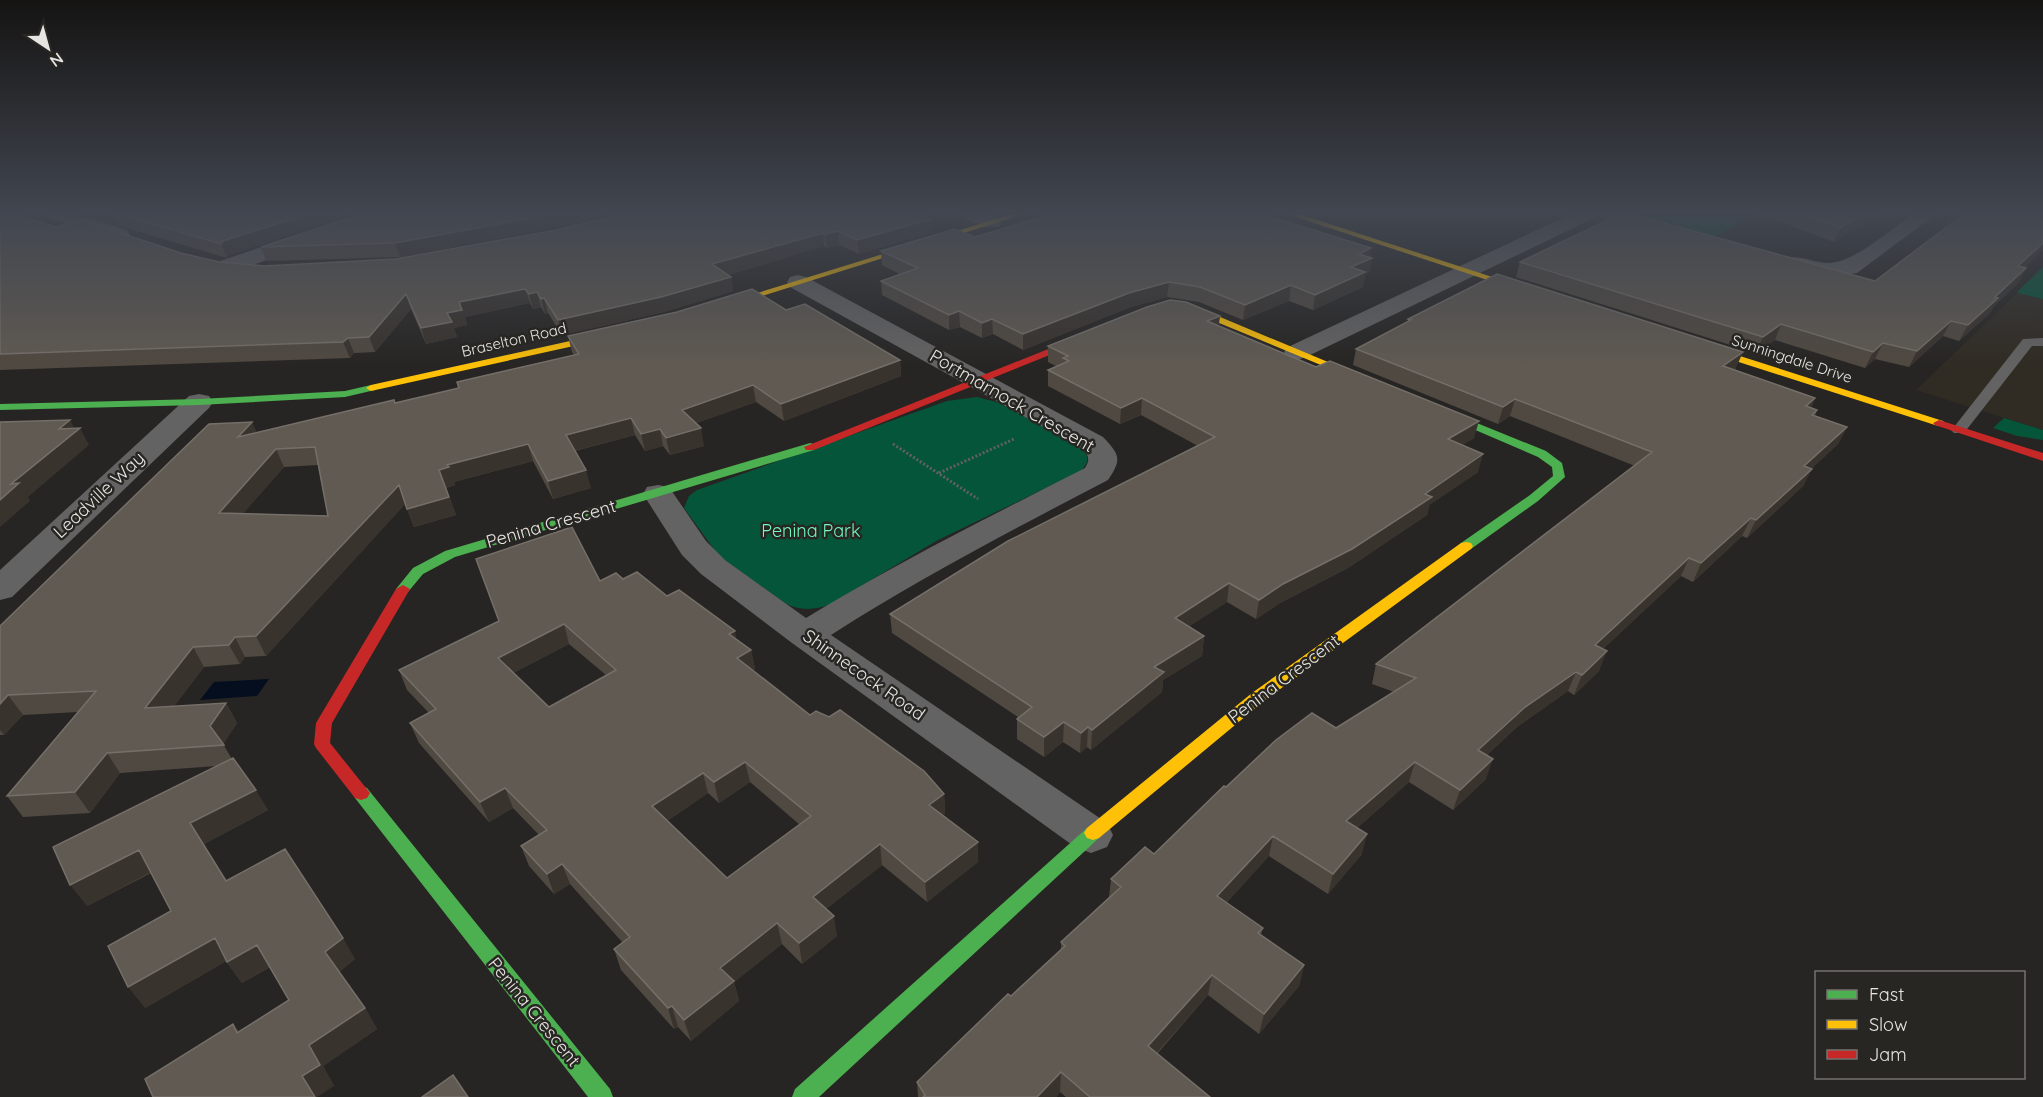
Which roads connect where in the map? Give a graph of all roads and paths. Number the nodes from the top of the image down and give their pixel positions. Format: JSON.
{"nodes":[{"id":1,"x":228,"y":265,"type":"edge"},
{"id":2,"x":853,"y":265,"type":"edge"},
{"id":3,"x":1449,"y":265,"type":"edge"},
{"id":4,"x":1479,"y":265,"type":"edge"},
{"id":5,"x":1805,"y":265,"type":"edge"},
{"id":6,"x":1851,"y":265,"type":"edge"},
{"id":7,"x":281,"y":270,"type":"edge"},
{"id":8,"x":1467,"y":271,"type":"junction"},
{"id":9,"x":798,"y":282,"type":"junction"},
{"id":10,"x":1545,"y":296,"type":"edge"},
{"id":11,"x":1158,"y":308,"type":"edge"},
{"id":12,"x":708,"y":310,"type":"edge"},
{"id":13,"x":633,"y":330,"type":"edge"},
{"id":14,"x":1097,"y":332,"type":"edge"},
{"id":15,"x":1679,"y":340,"type":"edge"},
{"id":16,"x":2043,"y":342,"type":"edge"},
{"id":17,"x":1297,"y":352,"type":"junction"},
{"id":18,"x":979,"y":380,"type":"junction"},
{"id":19,"x":1374,"y":384,"type":"edge"},
{"id":20,"x":199,"y":402,"type":"junction"},
{"id":21,"x":1418,"y":402,"type":"edge"},
{"id":22,"x":0,"y":407,"type":"edge"},
{"id":23,"x":864,"y":426,"type":"junction"},
{"id":24,"x":1959,"y":430,"type":"junction"},
{"id":25,"x":1014,"y":440,"type":"dead end"},
{"id":26,"x":2043,"y":457,"type":"edge"},
{"id":27,"x":938,"y":473,"type":"junction"},
{"id":28,"x":658,"y":494,"type":"junction"},
{"id":29,"x":1009,"y":519,"type":"junction"},
{"id":30,"x":0,"y":590,"type":"edge"},
{"id":31,"x":805,"y":635,"type":"junction"},
{"id":32,"x":1091,"y":835,"type":"junction"},
{"id":33,"x":602,"y":1097,"type":"edge"},
{"id":34,"x":803,"y":1097,"type":"edge"}],
"edges":[{"from":1,"to":7,"type":"street"},
{"from":2,"to":9,"type":"street"},
{"from":3,"to":8,"type":"street"},
{"from":4,"to":8,"type":"street"},
{"from":5,"to":6,"type":"street"},
{"from":8,"to":10,"type":"street"},
{"from":8,"to":17,"type":"street"},
{"from":9,"to":12,"type":"street"},
{"from":9,"to":18,"type":"street","name":"Portmarnock Crescent"},
{"from":11,"to":17,"type":"street"},
{"from":13,"to":20,"type":"street","name":"Braselton Road"},
{"from":14,"to":18,"type":"street","name":"Penina Crescent"},
{"from":15,"to":24,"type":"street","name":"Sunningdale Drive"},
{"from":16,"to":24,"type":"lane"},
{"from":17,"to":19,"type":"street"},
{"from":18,"to":23,"type":"street","name":"Penina Crescent"},
{"from":18,"to":29,"type":"street","name":"Portmarnock Crescent"},
{"from":20,"to":22,"type":"street","name":"Braselton Road"},
{"from":20,"to":30,"type":"street","name":"Leadville Way"},
{"from":21,"to":32,"type":"street","name":"Penina Crescent"},
{"from":23,"to":27,"type":"path"},
{"from":23,"to":28,"type":"street","name":"Penina Crescent"},
{"from":24,"to":26,"type":"street","name":"Sunningdale Drive"},
{"from":25,"to":27,"type":"path"},
{"from":27,"to":29,"type":"path"},
{"from":28,"to":31,"type":"street","name":"Shinnecock Road"},
{"from":28,"to":33,"type":"street","name":"Penina Crescent"},
{"from":29,"to":31,"type":"street","name":"Portmarnock Crescent"},
{"from":31,"to":32,"type":"street","name":"Shinnecock Road"},
{"from":32,"to":34,"type":"street","name":"Penina Crescent"}]}
